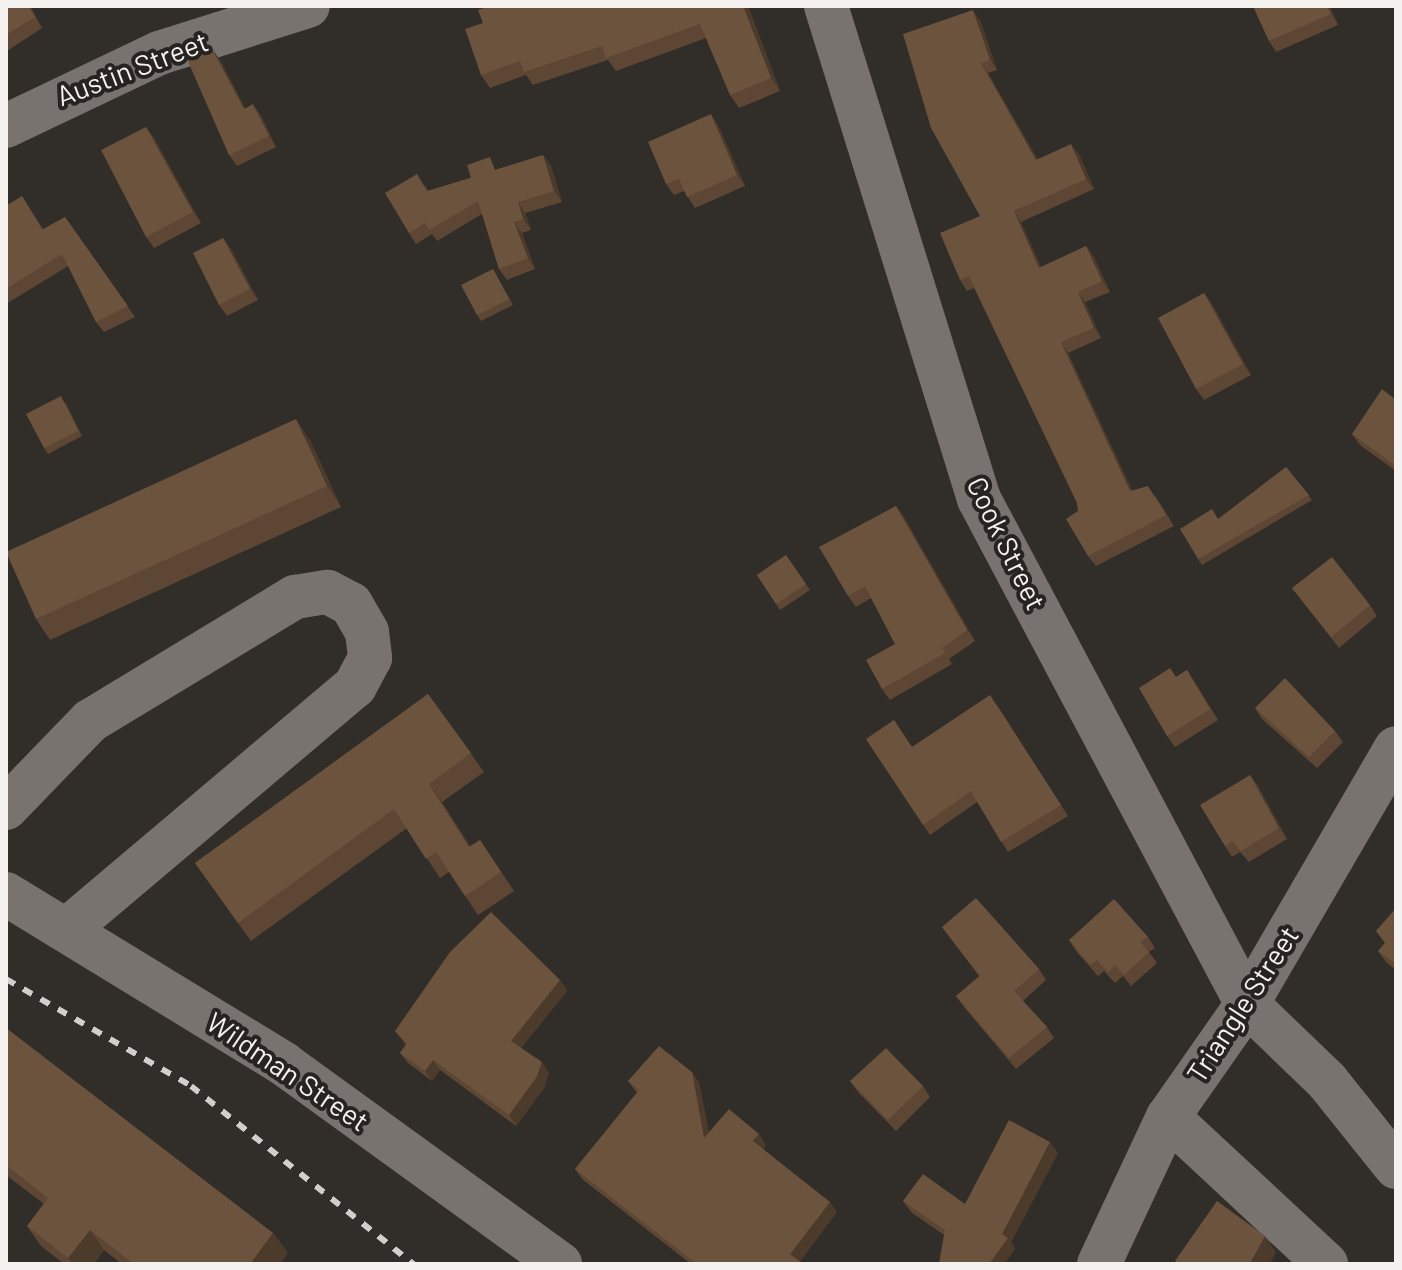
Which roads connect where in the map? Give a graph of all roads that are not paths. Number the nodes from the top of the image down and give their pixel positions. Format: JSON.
{"nodes":[{"id":1,"x":308,"y":6,"type":"edge"},
{"id":2,"x":826,"y":6,"type":"edge"},
{"id":3,"x":6,"y":126,"type":"edge"},
{"id":4,"x":1396,"y":748,"type":"edge"},
{"id":5,"x":6,"y":808,"type":"edge"},
{"id":6,"x":6,"y":894,"type":"edge"},
{"id":7,"x":66,"y":930,"type":"junction"},
{"id":8,"x":1247,"y":1004,"type":"junction"},
{"id":9,"x":1168,"y":1117,"type":"junction"},
{"id":10,"x":1396,"y":1167,"type":"edge"},
{"id":11,"x":560,"y":1264,"type":"edge"},
{"id":12,"x":1099,"y":1264,"type":"edge"},
{"id":13,"x":1326,"y":1264,"type":"edge"}],
"edges":[{"from":1,"to":3,"type":"street","name":"Austin Street"},
{"from":2,"to":8,"type":"street","name":"Cook Street"},
{"from":4,"to":8,"type":"street","name":"Triangle Street"},
{"from":5,"to":7,"type":"street"},
{"from":6,"to":7,"type":"street","name":"Wildman Street"},
{"from":7,"to":11,"type":"street","name":"Wildman Street"},
{"from":8,"to":9,"type":"street","name":"Triangle Street"},
{"from":8,"to":10,"type":"street","name":"Cook Street"},
{"from":9,"to":12,"type":"street","name":"Triangle Street"},
{"from":9,"to":13,"type":"street"}]}
